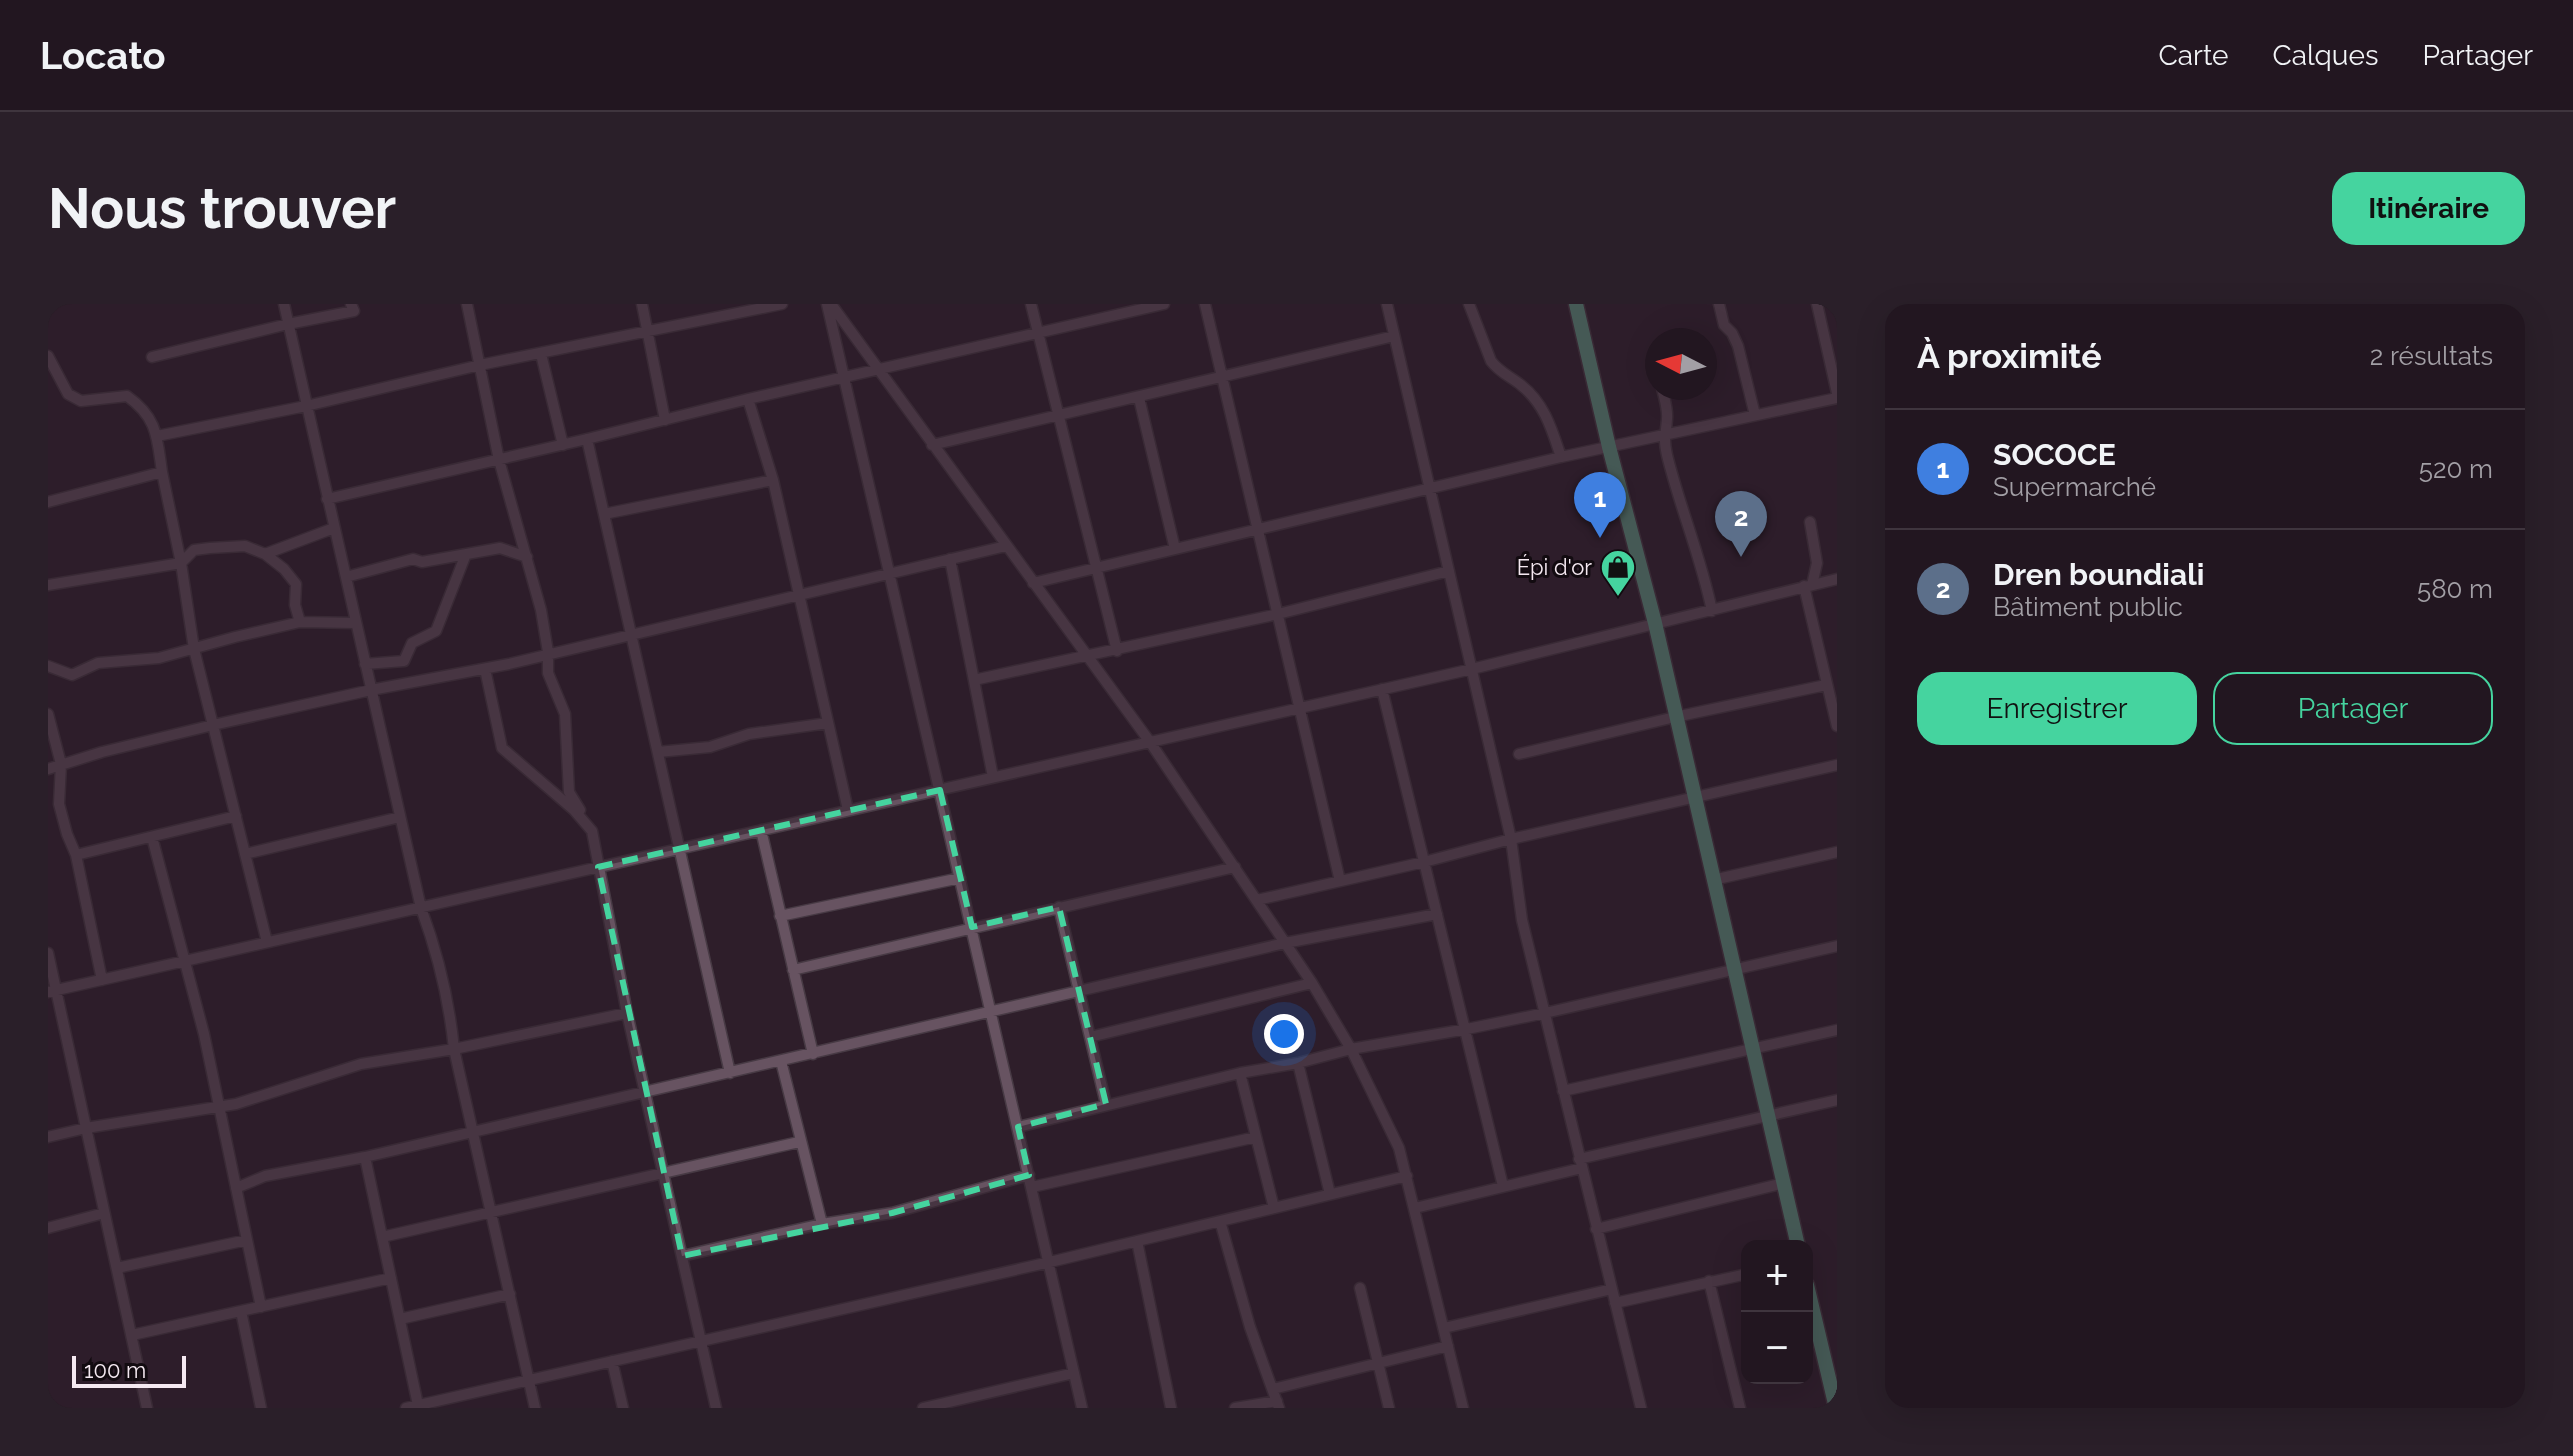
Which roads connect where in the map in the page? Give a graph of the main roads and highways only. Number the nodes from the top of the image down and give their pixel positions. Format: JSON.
{"nodes":[{"id":1,"x":1576,"y":304,"type":"edge"},
{"id":2,"x":1797,"y":1240,"type":"edge"},
{"id":3,"x":1813,"y":1304,"type":"edge"},
{"id":4,"x":1831,"y":1359,"type":"edge"},
{"id":5,"x":1836,"y":1406,"type":"edge"}],
"edges":[{"from":1,"to":2,"type":"main road"},
{"from":3,"to":4,"type":"main road"},
{"from":4,"to":5,"type":"main road"}]}
